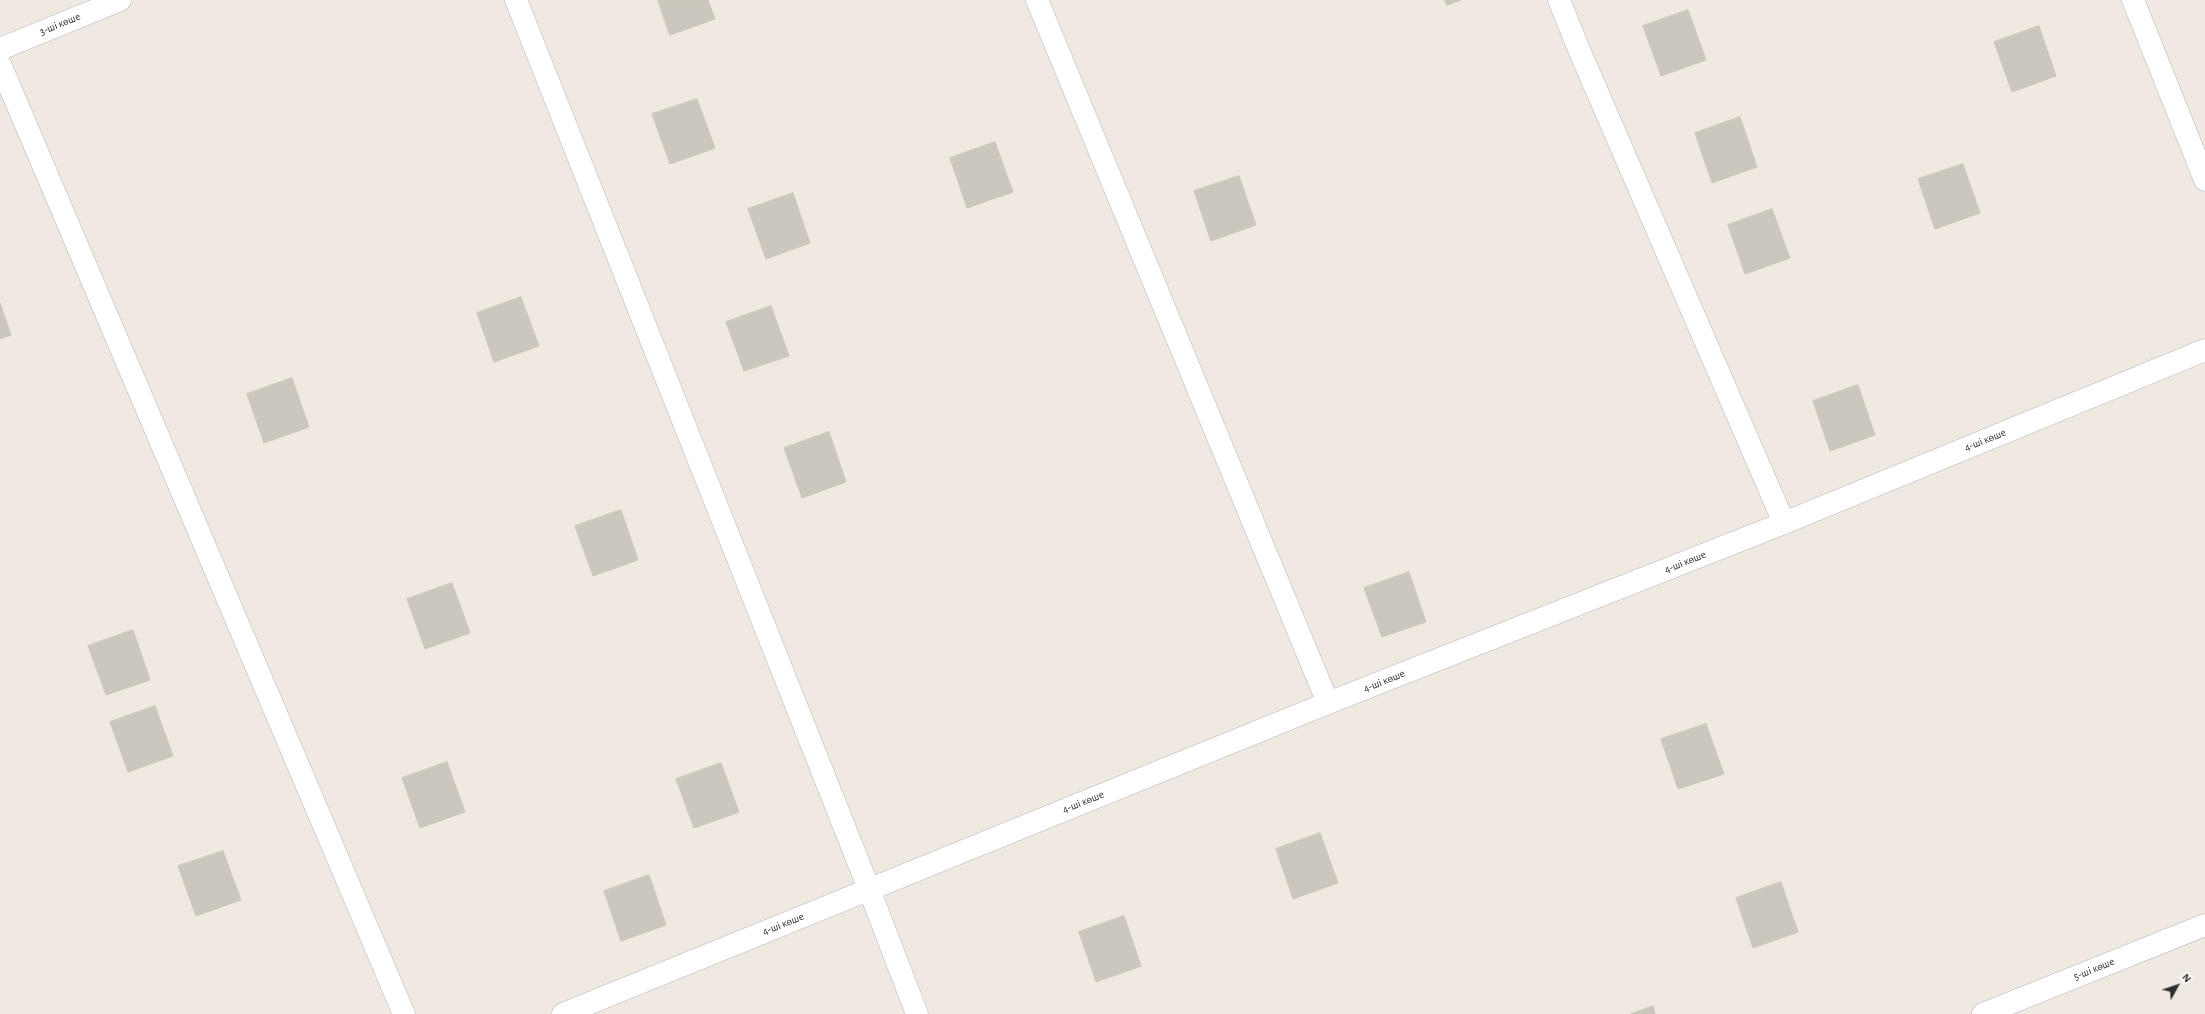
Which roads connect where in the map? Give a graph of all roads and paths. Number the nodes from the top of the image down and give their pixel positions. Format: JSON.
{"nodes":[{"id":1,"x":120,"y":0,"type":"edge"},
{"id":2,"x":516,"y":0,"type":"edge"},
{"id":3,"x":1037,"y":0,"type":"edge"},
{"id":4,"x":1559,"y":0,"type":"edge"},
{"id":5,"x":2133,"y":0,"type":"edge"},
{"id":6,"x":0,"y":49,"type":"edge"},
{"id":7,"x":0,"y":64,"type":"edge"},
{"id":8,"x":2205,"y":180,"type":"edge"},
{"id":9,"x":2205,"y":350,"type":"edge"},
{"id":10,"x":1784,"y":523,"type":"junction"},
{"id":11,"x":1328,"y":703,"type":"junction"},
{"id":12,"x":869,"y":889,"type":"junction"},
{"id":13,"x":2205,"y":925,"type":"edge"},
{"id":14,"x":404,"y":1014,"type":"edge"},
{"id":15,"x":563,"y":1014,"type":"edge"},
{"id":16,"x":917,"y":1014,"type":"edge"},
{"id":17,"x":1983,"y":1014,"type":"edge"}],
"edges":[{"from":1,"to":6,"type":"lane","name":"3-ші көше"},
{"from":2,"to":12,"type":"lane"},
{"from":3,"to":11,"type":"lane"},
{"from":4,"to":10,"type":"lane"},
{"from":5,"to":8,"type":"lane"},
{"from":7,"to":14,"type":"lane"},
{"from":9,"to":10,"type":"lane","name":"4-ші көше"},
{"from":10,"to":11,"type":"lane","name":"4-ші көше"},
{"from":11,"to":12,"type":"lane","name":"4-ші көше"},
{"from":12,"to":15,"type":"lane","name":"4-ші көше"},
{"from":12,"to":16,"type":"lane"},
{"from":13,"to":17,"type":"lane","name":"5-ші көше"}]}
